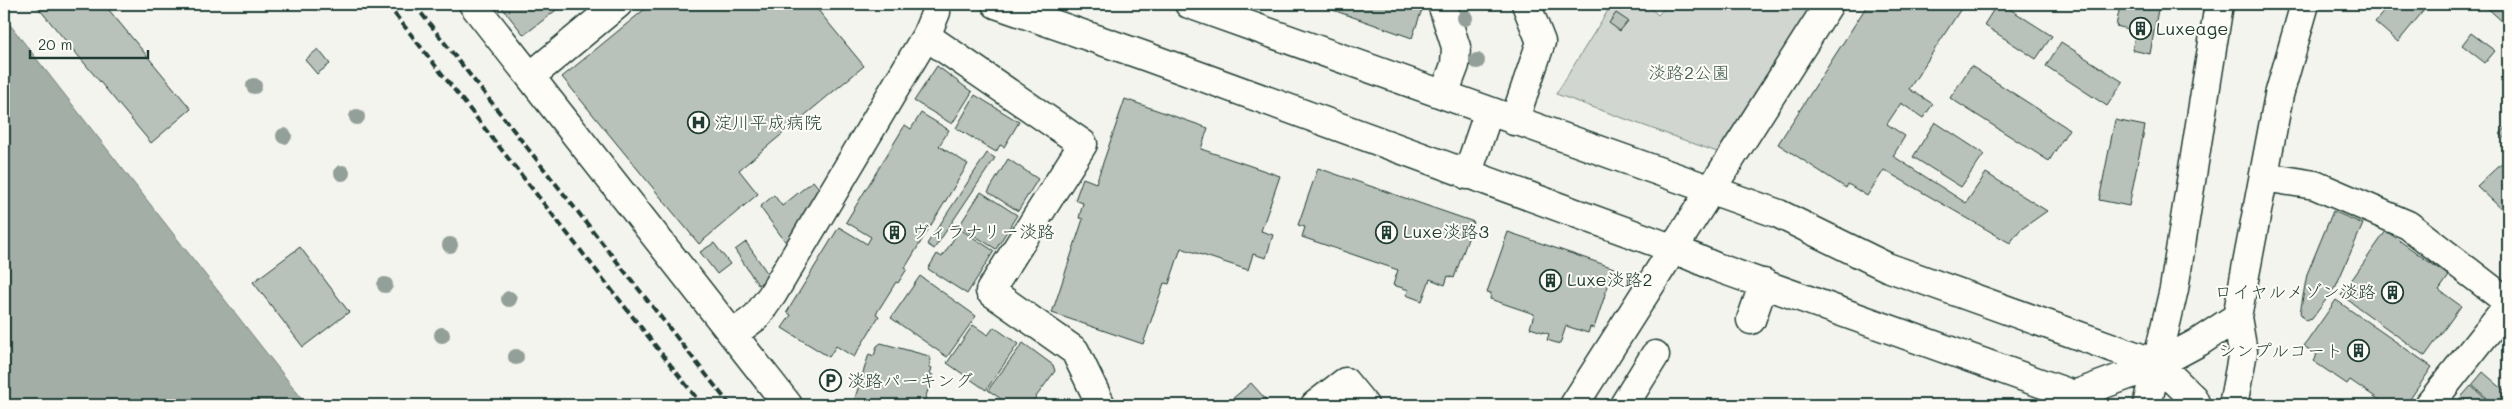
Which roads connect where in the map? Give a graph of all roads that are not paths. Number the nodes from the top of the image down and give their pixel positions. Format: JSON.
{"nodes":[{"id":1,"x":473,"y":4,"type":"edge"},
{"id":2,"x":618,"y":4,"type":"edge"},
{"id":3,"x":996,"y":4,"type":"edge"},
{"id":4,"x":1189,"y":4,"type":"edge"},
{"id":5,"x":1442,"y":4,"type":"edge"},
{"id":6,"x":1526,"y":4,"type":"edge"},
{"id":7,"x":1829,"y":4,"type":"edge"},
{"id":8,"x":2219,"y":4,"type":"edge"},
{"id":9,"x":2305,"y":4,"type":"edge"},
{"id":10,"x":531,"y":76,"type":"junction"},
{"id":11,"x":1444,"y":94,"type":"junction"},
{"id":12,"x":1489,"y":112,"type":"junction"},
{"id":13,"x":1514,"y":121,"type":"junction"},
{"id":14,"x":1467,"y":175,"type":"junction"},
{"id":15,"x":2264,"y":177,"type":"junction"},
{"id":16,"x":1711,"y":189,"type":"junction"},
{"id":17,"x":1674,"y":249,"type":"junction"},
{"id":18,"x":1764,"y":283,"type":"junction"},
{"id":19,"x":2508,"y":302,"type":"edge"},
{"id":20,"x":2508,"y":311,"type":"edge"},
{"id":21,"x":2236,"y":317,"type":"junction"},
{"id":22,"x":1751,"y":320,"type":"dead end"},
{"id":23,"x":733,"y":334,"type":"junction"},
{"id":24,"x":1655,"y":355,"type":"dead end"},
{"id":25,"x":2158,"y":364,"type":"junction"},
{"id":26,"x":2097,"y":398,"type":"edge"},
{"id":27,"x":788,"y":405,"type":"edge"},
{"id":28,"x":1101,"y":405,"type":"edge"},
{"id":29,"x":1315,"y":405,"type":"edge"},
{"id":30,"x":1364,"y":405,"type":"edge"},
{"id":31,"x":1574,"y":405,"type":"edge"},
{"id":32,"x":1624,"y":405,"type":"edge"},
{"id":33,"x":2147,"y":405,"type":"edge"},
{"id":34,"x":2196,"y":405,"type":"edge"},
{"id":35,"x":2233,"y":405,"type":"edge"},
{"id":36,"x":2429,"y":405,"type":"edge"}],
"edges":[{"from":1,"to":10,"type":"street"},
{"from":2,"to":10,"type":"street"},
{"from":3,"to":14,"type":"street"},
{"from":4,"to":11,"type":"street"},
{"from":5,"to":11,"type":"street"},
{"from":6,"to":13,"type":"street"},
{"from":7,"to":16,"type":"street"},
{"from":8,"to":25,"type":"street"},
{"from":9,"to":15,"type":"street"},
{"from":10,"to":23,"type":"street"},
{"from":11,"to":12,"type":"street"},
{"from":12,"to":13,"type":"street"},
{"from":12,"to":14,"type":"street"},
{"from":13,"to":16,"type":"street"},
{"from":14,"to":17,"type":"street"},
{"from":15,"to":19,"type":"street"},
{"from":15,"to":21,"type":"street"},
{"from":16,"to":17,"type":"street"},
{"from":16,"to":25,"type":"street"},
{"from":17,"to":18,"type":"street"},
{"from":17,"to":31,"type":"street"},
{"from":18,"to":22,"type":"street"},
{"from":18,"to":26,"type":"street"},
{"from":20,"to":36,"type":"street"},
{"from":21,"to":25,"type":"street"},
{"from":21,"to":35,"type":"street"},
{"from":23,"to":27,"type":"street"},
{"from":23,"to":28,"type":"street"},
{"from":24,"to":32,"type":"street"},
{"from":25,"to":26,"type":"street"},
{"from":25,"to":33,"type":"street"},
{"from":25,"to":34,"type":"street"},
{"from":29,"to":30,"type":"street"}]}
